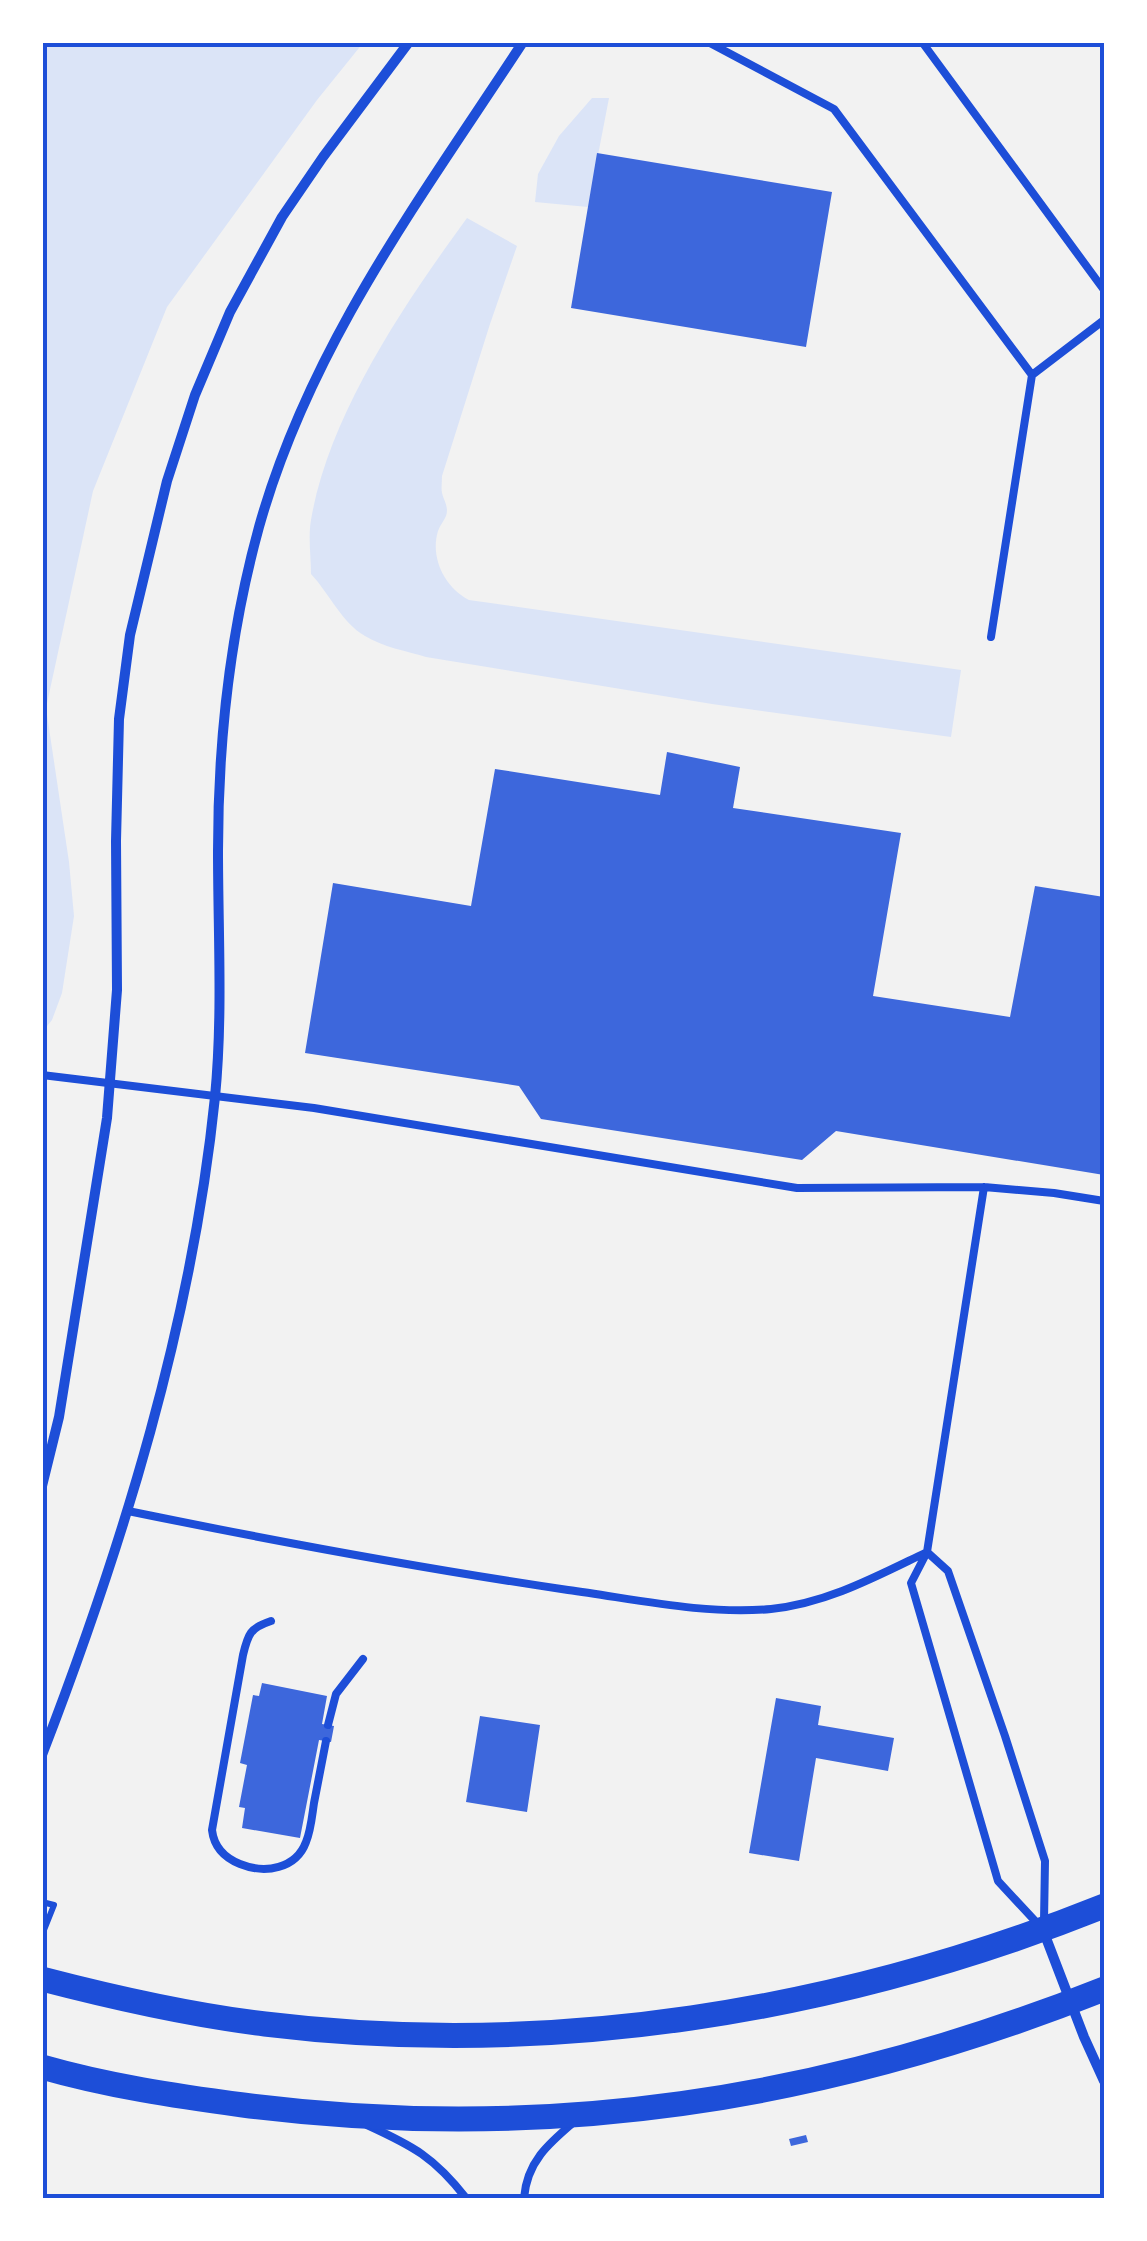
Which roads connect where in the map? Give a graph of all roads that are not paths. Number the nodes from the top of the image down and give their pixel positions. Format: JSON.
{"nodes":[{"id":1,"x":410,"y":42,"type":"edge"},
{"id":2,"x":524,"y":42,"type":"edge"},
{"id":3,"x":708,"y":42,"type":"edge"},
{"id":4,"x":922,"y":42,"type":"edge"},
{"id":5,"x":1104,"y":290,"type":"edge"},
{"id":6,"x":1104,"y":320,"type":"edge"},
{"id":7,"x":1032,"y":375,"type":"junction"},
{"id":8,"x":991,"y":637,"type":"dead end"},
{"id":9,"x":42,"y":1075,"type":"edge"},
{"id":10,"x":110,"y":1083,"type":"junction"},
{"id":11,"x":215,"y":1096,"type":"junction"},
{"id":12,"x":984,"y":1187,"type":"junction"},
{"id":13,"x":1104,"y":1201,"type":"edge"},
{"id":14,"x":42,"y":1486,"type":"edge"},
{"id":15,"x":128,"y":1510,"type":"junction"},
{"id":16,"x":927,"y":1552,"type":"junction"},
{"id":17,"x":271,"y":1622,"type":"dead end"},
{"id":18,"x":362,"y":1658,"type":"dead end"},
{"id":19,"x":328,"y":1725,"type":"dead end"},
{"id":20,"x":326,"y":1741,"type":"dead end"},
{"id":21,"x":42,"y":1755,"type":"edge"},
{"id":22,"x":1104,"y":1906,"type":"edge"},
{"id":23,"x":1044,"y":1930,"type":"junction"},
{"id":24,"x":42,"y":1979,"type":"edge"},
{"id":25,"x":1104,"y":1989,"type":"edge"},
{"id":26,"x":1071,"y":2002,"type":"junction"},
{"id":27,"x":42,"y":2067,"type":"edge"},
{"id":28,"x":1104,"y":2081,"type":"edge"},
{"id":29,"x":582,"y":2115,"type":"junction"},
{"id":30,"x":344,"y":2116,"type":"junction"},
{"id":31,"x":466,"y":2198,"type":"edge"},
{"id":32,"x":524,"y":2198,"type":"edge"}],
"edges":[{"from":1,"to":10,"type":"street"},
{"from":2,"to":11,"type":"street"},
{"from":3,"to":7,"type":"lane"},
{"from":4,"to":5,"type":"lane"},
{"from":6,"to":7,"type":"lane"},
{"from":7,"to":8,"type":"lane"},
{"from":9,"to":10,"type":"lane"},
{"from":10,"to":11,"type":"lane"},
{"from":10,"to":14,"type":"street"},
{"from":11,"to":12,"type":"lane"},
{"from":11,"to":15,"type":"street"},
{"from":12,"to":13,"type":"lane"},
{"from":12,"to":16,"type":"lane"},
{"from":15,"to":16,"type":"lane"},
{"from":15,"to":21,"type":"street"},
{"from":16,"to":23,"type":"lane"},
{"from":16,"to":23,"type":"lane"},
{"from":17,"to":20,"type":"lane"},
{"from":18,"to":19,"type":"lane"},
{"from":22,"to":23,"type":"main road"},
{"from":23,"to":24,"type":"main road"},
{"from":23,"to":26,"type":"street"},
{"from":25,"to":26,"type":"main road"},
{"from":26,"to":28,"type":"street"},
{"from":26,"to":29,"type":"main road"},
{"from":27,"to":30,"type":"main road"},
{"from":29,"to":30,"type":"main road"},
{"from":29,"to":32,"type":"lane"},
{"from":30,"to":31,"type":"lane"}]}
